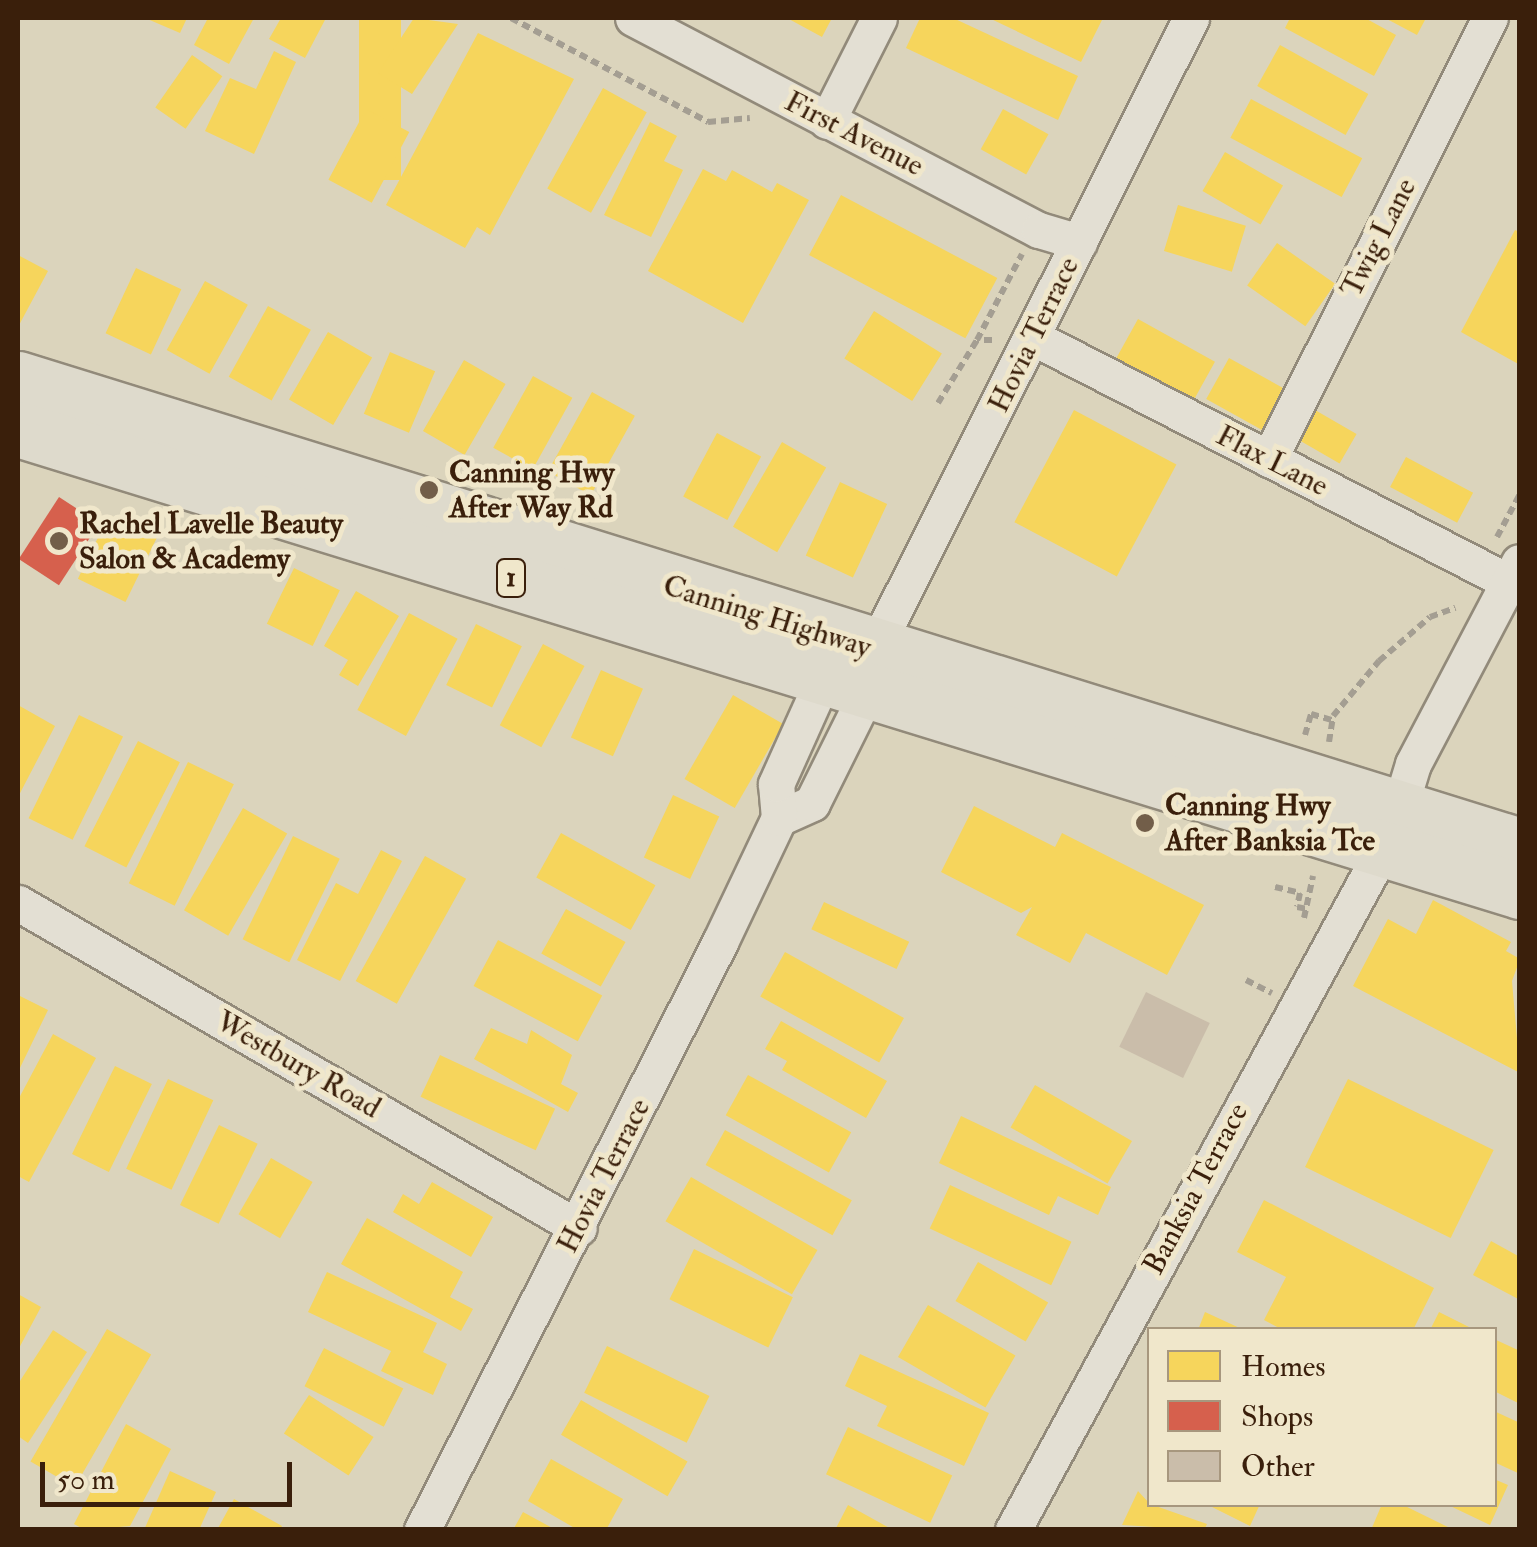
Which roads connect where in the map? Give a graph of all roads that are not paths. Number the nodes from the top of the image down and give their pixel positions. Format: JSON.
{"nodes":[{"id":1,"x":633,"y":18,"type":"edge"},
{"id":2,"x":879,"y":18,"type":"edge"},
{"id":3,"x":1191,"y":18,"type":"edge"},
{"id":4,"x":1490,"y":18,"type":"edge"},
{"id":5,"x":827,"y":121,"type":"junction"},
{"id":6,"x":1079,"y":242,"type":"junction"},
{"id":7,"x":1036,"y":339,"type":"junction"},
{"id":8,"x":18,"y":379,"type":"edge"},
{"id":9,"x":18,"y":429,"type":"edge"},
{"id":10,"x":1269,"y":460,"type":"junction"},
{"id":11,"x":1514,"y":572,"type":"edge"},
{"id":12,"x":855,"y":672,"type":"junction"},
{"id":13,"x":1391,"y":830,"type":"junction"},
{"id":14,"x":1520,"y":846,"type":"edge"},
{"id":15,"x":1520,"y":891,"type":"edge"},
{"id":16,"x":18,"y":903,"type":"edge"},
{"id":17,"x":578,"y":1228,"type":"junction"},
{"id":18,"x":422,"y":1530,"type":"edge"},
{"id":19,"x":1012,"y":1530,"type":"edge"}],
"edges":[{"from":1,"to":5,"type":"street","name":"First Avenue"},
{"from":2,"to":5,"type":"street"},
{"from":3,"to":6,"type":"street","name":"Hovia Terrace"},
{"from":4,"to":10,"type":"street","name":"Twig Lane"},
{"from":5,"to":6,"type":"street","name":"First Avenue"},
{"from":6,"to":7,"type":"street","name":"Hovia Terrace"},
{"from":7,"to":10,"type":"street","name":"Flax Lane"},
{"from":7,"to":12,"type":"street","name":"Hovia Terrace"},
{"from":8,"to":12,"type":"highway","name":"Canning Highway","number":"1"},
{"from":9,"to":12,"type":"highway","name":"Canning Highway","number":"1"},
{"from":10,"to":11,"type":"street","name":"Flax Lane"},
{"from":11,"to":13,"type":"street","name":"Banksia Terrace"},
{"from":12,"to":13,"type":"highway","name":"Canning Highway","number":"1"},
{"from":12,"to":17,"type":"street","name":"Hovia Terrace"},
{"from":13,"to":14,"type":"highway","name":"Canning Highway","number":"1"},
{"from":13,"to":15,"type":"highway","name":"Canning Highway","number":"1"},
{"from":13,"to":19,"type":"street","name":"Banksia Terrace"},
{"from":16,"to":17,"type":"street","name":"Westbury Road"},
{"from":17,"to":18,"type":"street","name":"Hovia Terrace"}]}
